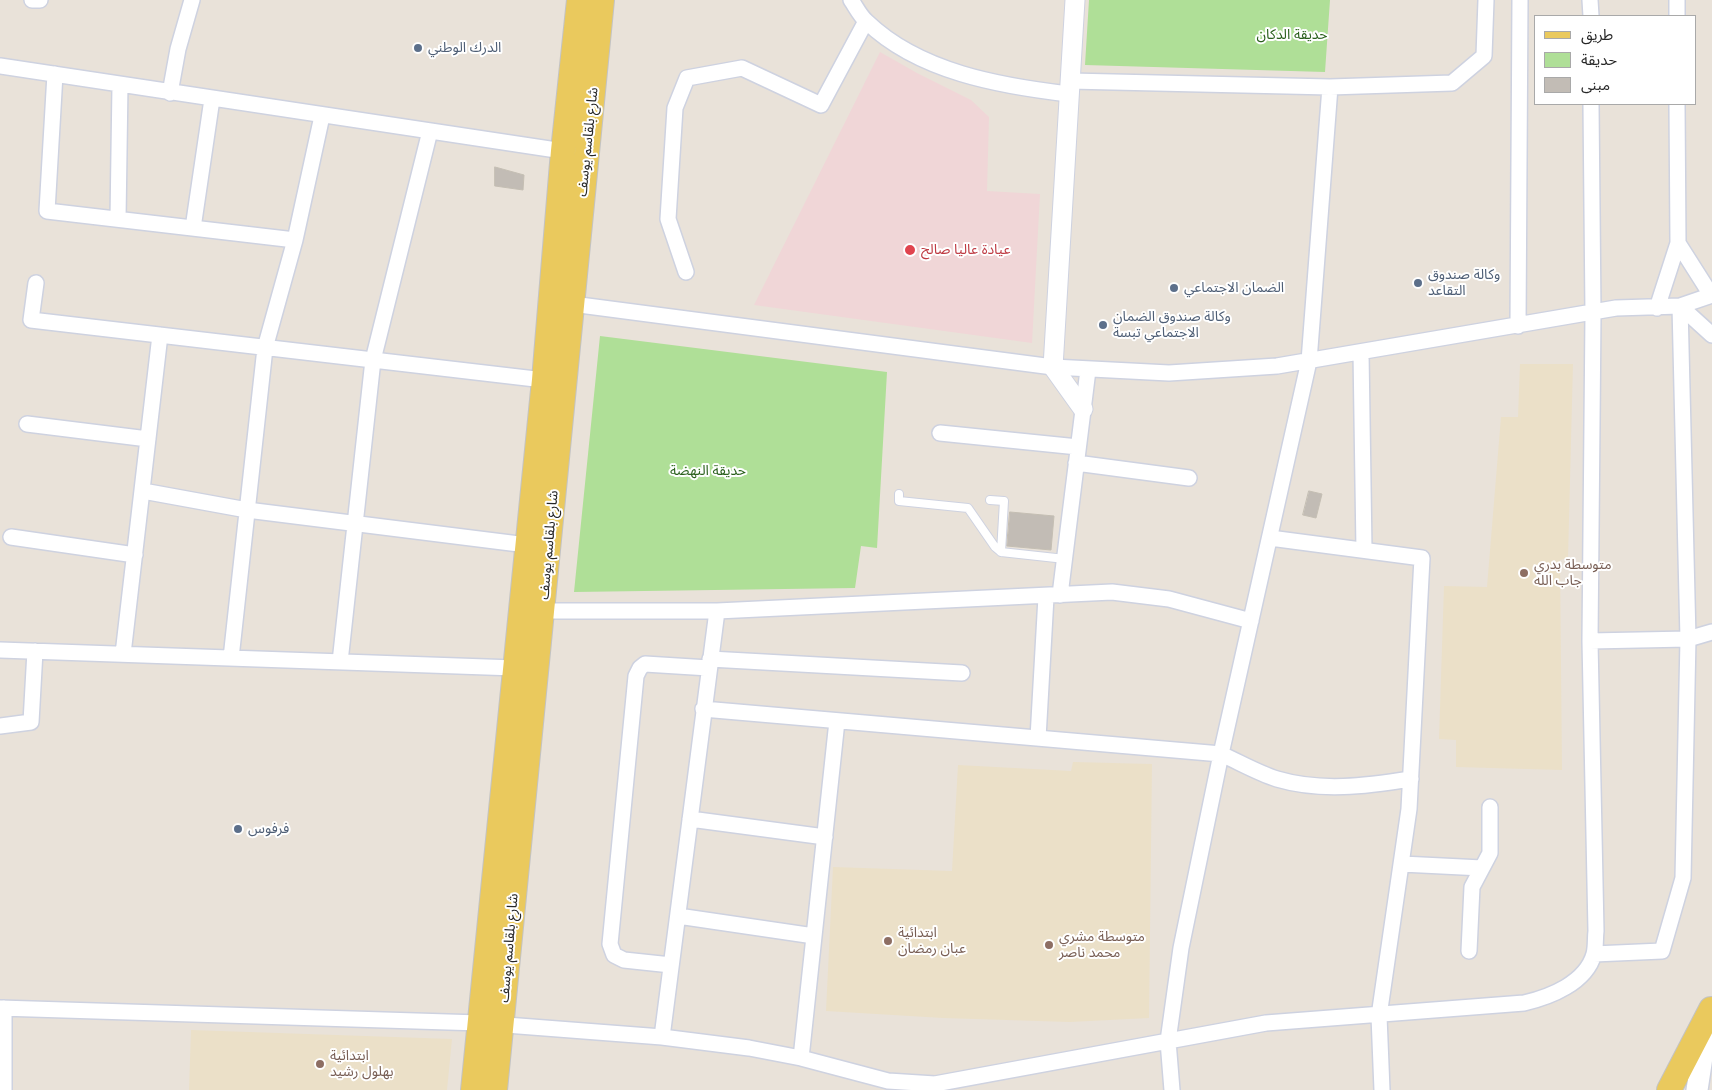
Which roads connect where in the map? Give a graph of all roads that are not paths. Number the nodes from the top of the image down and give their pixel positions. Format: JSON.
{"nodes":[{"id":1,"x":32,"y":0,"type":"edge"},
{"id":2,"x":40,"y":0,"type":"edge"},
{"id":3,"x":192,"y":0,"type":"edge"},
{"id":4,"x":579,"y":0,"type":"edge"},
{"id":5,"x":602,"y":0,"type":"edge"},
{"id":6,"x":851,"y":0,"type":"edge"},
{"id":7,"x":1075,"y":0,"type":"edge"},
{"id":8,"x":1486,"y":0,"type":"edge"},
{"id":9,"x":1520,"y":0,"type":"edge"},
{"id":10,"x":1590,"y":0,"type":"edge"},
{"id":11,"x":1677,"y":0,"type":"edge"},
{"id":12,"x":1590,"y":15,"type":"edge"},
{"id":13,"x":1677,"y":15,"type":"edge"},
{"id":14,"x":866,"y":21,"type":"junction"},
{"id":15,"x":0,"y":66,"type":"edge"},
{"id":16,"x":55,"y":74,"type":"junction"},
{"id":17,"x":120,"y":85,"type":"junction"},
{"id":18,"x":1330,"y":87,"type":"junction"},
{"id":19,"x":1070,"y":88,"type":"junction"},
{"id":20,"x":170,"y":93,"type":"junction"},
{"id":21,"x":212,"y":99,"type":"junction"},
{"id":22,"x":1591,"y":105,"type":"edge"},
{"id":23,"x":1678,"y":105,"type":"edge"},
{"id":24,"x":322,"y":116,"type":"junction"},
{"id":25,"x":430,"y":131,"type":"junction"},
{"id":26,"x":563,"y":151,"type":"junction"},
{"id":27,"x":118,"y":219,"type":"junction"},
{"id":28,"x":193,"y":228,"type":"junction"},
{"id":29,"x":295,"y":240,"type":"junction"},
{"id":30,"x":1678,"y":243,"type":"junction"},
{"id":31,"x":686,"y":272,"type":"dead end"},
{"id":32,"x":36,"y":283,"type":"dead end"},
{"id":33,"x":1712,"y":295,"type":"edge"},
{"id":34,"x":572,"y":304,"type":"junction"},
{"id":35,"x":1680,"y":306,"type":"junction"},
{"id":36,"x":1657,"y":308,"type":"junction"},
{"id":37,"x":1594,"y":314,"type":"junction"},
{"id":38,"x":1518,"y":326,"type":"junction"},
{"id":39,"x":160,"y":335,"type":"junction"},
{"id":40,"x":1712,"y":336,"type":"edge"},
{"id":41,"x":265,"y":348,"type":"junction"},
{"id":42,"x":1361,"y":352,"type":"junction"},
{"id":43,"x":373,"y":360,"type":"junction"},
{"id":44,"x":1309,"y":361,"type":"junction"},
{"id":45,"x":1053,"y":367,"type":"junction"},
{"id":46,"x":1088,"y":370,"type":"junction"},
{"id":47,"x":544,"y":380,"type":"junction"},
{"id":48,"x":1083,"y":409,"type":"junction"},
{"id":49,"x":26,"y":424,"type":"dead end"},
{"id":50,"x":940,"y":433,"type":"dead end"},
{"id":51,"x":148,"y":439,"type":"junction"},
{"id":52,"x":1078,"y":447,"type":"junction"},
{"id":53,"x":1076,"y":463,"type":"junction"},
{"id":54,"x":1189,"y":478,"type":"dead end"},
{"id":55,"x":142,"y":490,"type":"junction"},
{"id":56,"x":899,"y":494,"type":"dead end"},
{"id":57,"x":990,"y":500,"type":"dead end"},
{"id":58,"x":247,"y":510,"type":"junction"},
{"id":59,"x":357,"y":525,"type":"junction"},
{"id":60,"x":12,"y":537,"type":"dead end"},
{"id":61,"x":1270,"y":538,"type":"junction"},
{"id":62,"x":527,"y":545,"type":"junction"},
{"id":63,"x":1364,"y":550,"type":"junction"},
{"id":64,"x":1001,"y":552,"type":"junction"},
{"id":65,"x":135,"y":555,"type":"junction"},
{"id":66,"x":1065,"y":559,"type":"junction"},
{"id":67,"x":1053,"y":596,"type":"junction"},
{"id":68,"x":543,"y":611,"type":"junction"},
{"id":69,"x":717,"y":611,"type":"junction"},
{"id":70,"x":1252,"y":621,"type":"junction"},
{"id":71,"x":1712,"y":632,"type":"edge"},
{"id":72,"x":1688,"y":640,"type":"junction"},
{"id":73,"x":1590,"y":641,"type":"junction"},
{"id":74,"x":0,"y":650,"type":"edge"},
{"id":75,"x":36,"y":651,"type":"junction"},
{"id":76,"x":123,"y":654,"type":"junction"},
{"id":77,"x":231,"y":658,"type":"junction"},
{"id":78,"x":340,"y":662,"type":"junction"},
{"id":79,"x":710,"y":664,"type":"junction"},
{"id":80,"x":515,"y":668,"type":"junction"},
{"id":81,"x":962,"y":673,"type":"dead end"},
{"id":82,"x":703,"y":709,"type":"junction"},
{"id":83,"x":837,"y":721,"type":"junction"},
{"id":84,"x":0,"y":726,"type":"edge"},
{"id":85,"x":1038,"y":738,"type":"junction"},
{"id":86,"x":1221,"y":754,"type":"junction"},
{"id":87,"x":1411,"y":779,"type":"junction"},
{"id":88,"x":1490,"y":807,"type":"dead end"},
{"id":89,"x":690,"y":819,"type":"junction"},
{"id":90,"x":825,"y":836,"type":"junction"},
{"id":91,"x":1402,"y":864,"type":"junction"},
{"id":92,"x":1482,"y":868,"type":"junction"},
{"id":93,"x":678,"y":916,"type":"junction"},
{"id":94,"x":814,"y":936,"type":"junction"},
{"id":95,"x":1469,"y":951,"type":"dead end"},
{"id":96,"x":1594,"y":954,"type":"junction"},
{"id":97,"x":671,"y":965,"type":"junction"},
{"id":98,"x":1711,"y":1007,"type":"edge"},
{"id":99,"x":2,"y":1008,"type":"edge"},
{"id":100,"x":1378,"y":1016,"type":"junction"},
{"id":101,"x":490,"y":1024,"type":"junction"},
{"id":102,"x":662,"y":1037,"type":"junction"},
{"id":103,"x":1168,"y":1041,"type":"junction"},
{"id":104,"x":801,"y":1058,"type":"junction"},
{"id":105,"x":4,"y":1090,"type":"edge"},
{"id":106,"x":473,"y":1090,"type":"edge"},
{"id":107,"x":496,"y":1090,"type":"edge"},
{"id":108,"x":1172,"y":1090,"type":"edge"},
{"id":109,"x":1382,"y":1090,"type":"edge"},
{"id":110,"x":1669,"y":1090,"type":"edge"},
{"id":111,"x":1697,"y":1090,"type":"edge"}],
"edges":[{"from":1,"to":2,"type":"street"},
{"from":3,"to":20,"type":"street"},
{"from":4,"to":26,"type":"main road","name":"شارع بلقاسم يوسف"},
{"from":5,"to":34,"type":"main road","name":"شارع بلقاسم يوسف"},
{"from":6,"to":14,"type":"street"},
{"from":7,"to":19,"type":"street"},
{"from":8,"to":18,"type":"street"},
{"from":9,"to":38,"type":"street"},
{"from":10,"to":12,"type":"street"},
{"from":11,"to":13,"type":"street"},
{"from":14,"to":19,"type":"street"},
{"from":14,"to":31,"type":"street"},
{"from":15,"to":16,"type":"street"},
{"from":16,"to":17,"type":"street"},
{"from":16,"to":27,"type":"street"},
{"from":17,"to":20,"type":"street"},
{"from":17,"to":27,"type":"street"},
{"from":18,"to":19,"type":"street"},
{"from":18,"to":44,"type":"street"},
{"from":19,"to":45,"type":"street"},
{"from":20,"to":21,"type":"street"},
{"from":21,"to":24,"type":"street"},
{"from":21,"to":28,"type":"street"},
{"from":22,"to":37,"type":"street"},
{"from":23,"to":30,"type":"street"},
{"from":24,"to":25,"type":"street"},
{"from":24,"to":29,"type":"street"},
{"from":25,"to":26,"type":"street"},
{"from":25,"to":43,"type":"street"},
{"from":26,"to":47,"type":"main road","name":"شارع بلقاسم يوسف"},
{"from":27,"to":28,"type":"street"},
{"from":28,"to":29,"type":"street"},
{"from":29,"to":41,"type":"street"},
{"from":30,"to":33,"type":"street"},
{"from":30,"to":36,"type":"street"},
{"from":32,"to":39,"type":"street"},
{"from":33,"to":35,"type":"street"},
{"from":34,"to":45,"type":"street"},
{"from":34,"to":68,"type":"main road","name":"شارع بلقاسم يوسف"},
{"from":35,"to":36,"type":"street"},
{"from":35,"to":40,"type":"street"},
{"from":35,"to":72,"type":"street"},
{"from":36,"to":37,"type":"street"},
{"from":37,"to":38,"type":"street"},
{"from":37,"to":73,"type":"street"},
{"from":38,"to":42,"type":"street"},
{"from":39,"to":41,"type":"street"},
{"from":39,"to":51,"type":"street"},
{"from":41,"to":43,"type":"street"},
{"from":41,"to":58,"type":"street"},
{"from":42,"to":44,"type":"street"},
{"from":42,"to":63,"type":"street"},
{"from":43,"to":47,"type":"street"},
{"from":43,"to":59,"type":"street"},
{"from":44,"to":46,"type":"street"},
{"from":44,"to":61,"type":"street"},
{"from":45,"to":46,"type":"street"},
{"from":45,"to":48,"type":"street"},
{"from":46,"to":48,"type":"street"},
{"from":47,"to":62,"type":"main road","name":"شارع بلقاسم يوسف"},
{"from":48,"to":52,"type":"street"},
{"from":49,"to":51,"type":"street"},
{"from":50,"to":52,"type":"street"},
{"from":51,"to":55,"type":"street"},
{"from":52,"to":53,"type":"street"},
{"from":53,"to":54,"type":"street"},
{"from":53,"to":66,"type":"street"},
{"from":55,"to":58,"type":"street"},
{"from":55,"to":65,"type":"street"},
{"from":56,"to":64,"type":"lane"},
{"from":57,"to":64,"type":"lane"},
{"from":58,"to":59,"type":"street"},
{"from":58,"to":77,"type":"street"},
{"from":59,"to":62,"type":"street"},
{"from":59,"to":78,"type":"street"},
{"from":60,"to":65,"type":"street"},
{"from":61,"to":63,"type":"street"},
{"from":61,"to":70,"type":"street"},
{"from":62,"to":80,"type":"main road","name":"شارع بلقاسم يوسف"},
{"from":63,"to":87,"type":"street"},
{"from":64,"to":66,"type":"lane"},
{"from":65,"to":76,"type":"street"},
{"from":66,"to":67,"type":"street"},
{"from":67,"to":69,"type":"street"},
{"from":67,"to":70,"type":"street"},
{"from":67,"to":85,"type":"street"},
{"from":68,"to":69,"type":"street"},
{"from":68,"to":101,"type":"main road","name":"شارع بلقاسم يوسف"},
{"from":69,"to":79,"type":"street"},
{"from":70,"to":86,"type":"street"},
{"from":71,"to":72,"type":"street"},
{"from":72,"to":73,"type":"street"},
{"from":72,"to":96,"type":"street"},
{"from":73,"to":96,"type":"street"},
{"from":74,"to":75,"type":"street"},
{"from":75,"to":76,"type":"street"},
{"from":75,"to":84,"type":"street"},
{"from":76,"to":77,"type":"street"},
{"from":77,"to":78,"type":"street"},
{"from":78,"to":80,"type":"street"},
{"from":79,"to":81,"type":"street"},
{"from":79,"to":82,"type":"street"},
{"from":79,"to":97,"type":"street"},
{"from":80,"to":101,"type":"main road","name":"شارع بلقاسم يوسف"},
{"from":82,"to":83,"type":"street"},
{"from":82,"to":89,"type":"street"},
{"from":83,"to":85,"type":"street"},
{"from":83,"to":90,"type":"street"},
{"from":85,"to":86,"type":"street"},
{"from":86,"to":87,"type":"street"},
{"from":86,"to":103,"type":"street"},
{"from":87,"to":91,"type":"street"},
{"from":88,"to":92,"type":"street"},
{"from":89,"to":90,"type":"street"},
{"from":89,"to":93,"type":"street"},
{"from":90,"to":94,"type":"street"},
{"from":91,"to":92,"type":"street"},
{"from":91,"to":100,"type":"street"},
{"from":92,"to":95,"type":"street"},
{"from":93,"to":94,"type":"street"},
{"from":93,"to":97,"type":"street"},
{"from":94,"to":104,"type":"street"},
{"from":96,"to":100,"type":"street"},
{"from":97,"to":102,"type":"street"},
{"from":98,"to":110,"type":"main road"},
{"from":98,"to":111,"type":"main road"},
{"from":99,"to":101,"type":"street"},
{"from":99,"to":105,"type":"street"},
{"from":100,"to":103,"type":"street"},
{"from":100,"to":109,"type":"street"},
{"from":101,"to":102,"type":"street"},
{"from":101,"to":106,"type":"main road","name":"شارع بلقاسم يوسف"},
{"from":101,"to":107,"type":"main road","name":"شارع بلقاسم يوسف"},
{"from":102,"to":104,"type":"street"},
{"from":103,"to":104,"type":"street"},
{"from":103,"to":108,"type":"street"}]}
